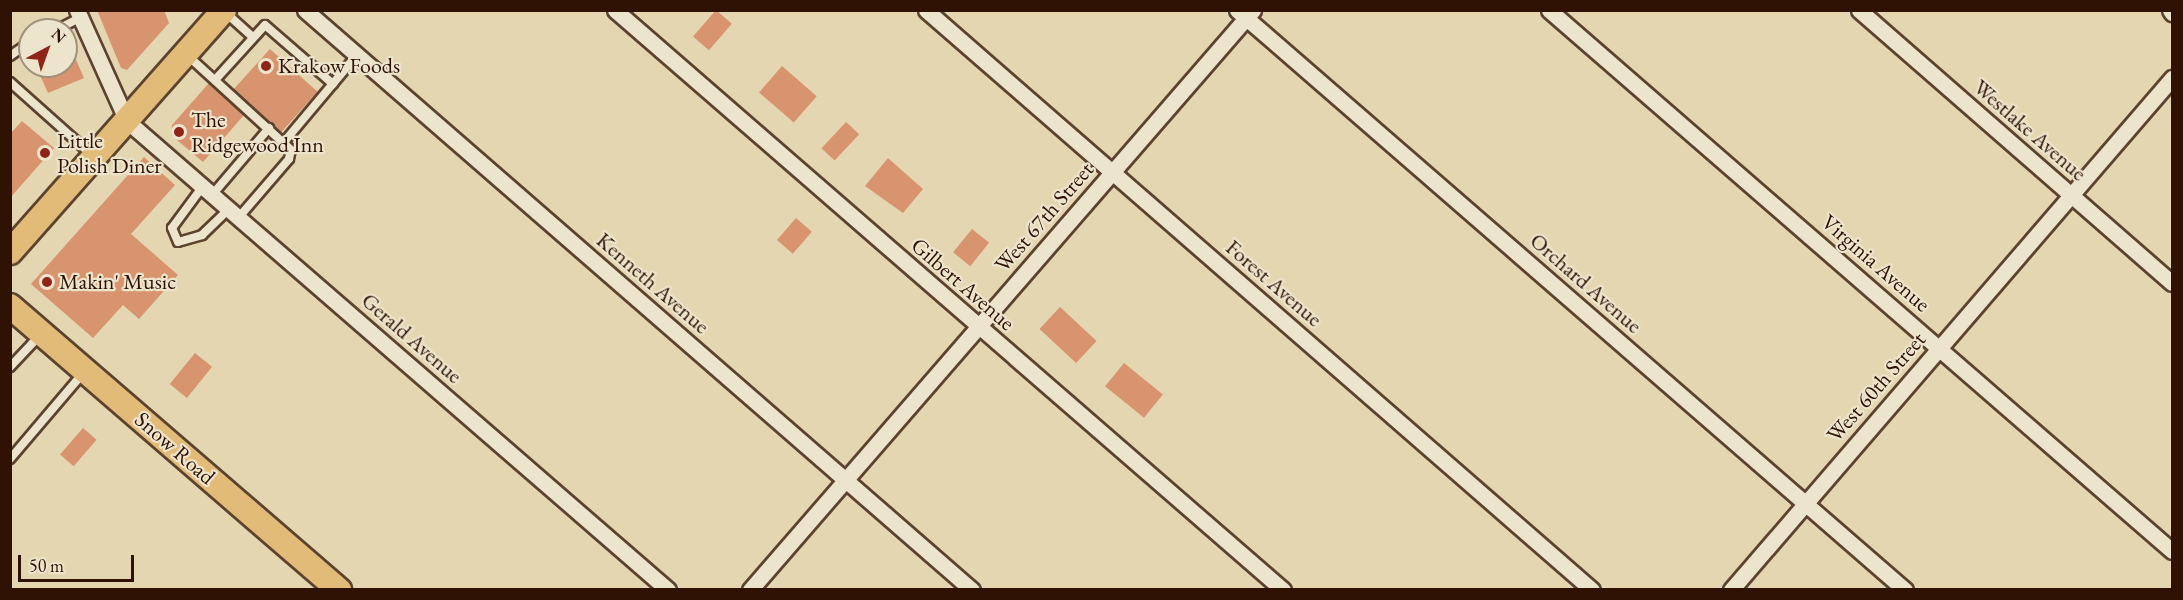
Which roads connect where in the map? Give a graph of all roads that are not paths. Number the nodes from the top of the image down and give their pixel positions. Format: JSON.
{"nodes":[{"id":1,"x":305,"y":10,"type":"edge"},
{"id":2,"x":615,"y":10,"type":"edge"},
{"id":3,"x":926,"y":10,"type":"edge"},
{"id":4,"x":1549,"y":10,"type":"edge"},
{"id":5,"x":1859,"y":10,"type":"edge"},
{"id":6,"x":1245,"y":13,"type":"edge"},
{"id":7,"x":79,"y":14,"type":"edge"},
{"id":8,"x":214,"y":14,"type":"edge"},
{"id":9,"x":253,"y":37,"type":"junction"},
{"id":10,"x":186,"y":54,"type":"junction"},
{"id":11,"x":357,"y":56,"type":"junction"},
{"id":12,"x":2172,"y":78,"type":"edge"},
{"id":13,"x":215,"y":80,"type":"junction"},
{"id":14,"x":10,"y":82,"type":"edge"},
{"id":15,"x":333,"y":84,"type":"junction"},
{"id":16,"x":127,"y":121,"type":"junction"},
{"id":17,"x":269,"y":128,"type":"junction"},
{"id":18,"x":284,"y":142,"type":"junction"},
{"id":19,"x":94,"y":157,"type":"junction"},
{"id":20,"x":1113,"y":173,"type":"junction"},
{"id":21,"x":208,"y":190,"type":"junction"},
{"id":22,"x":2070,"y":195,"type":"junction"},
{"id":23,"x":234,"y":213,"type":"junction"},
{"id":24,"x":10,"y":252,"type":"edge"},
{"id":25,"x":2172,"y":283,"type":"edge"},
{"id":26,"x":10,"y":306,"type":"edge"},
{"id":27,"x":978,"y":326,"type":"junction"},
{"id":28,"x":41,"y":333,"type":"junction"},
{"id":29,"x":1939,"y":348,"type":"junction"},
{"id":30,"x":10,"y":367,"type":"edge"},
{"id":31,"x":85,"y":371,"type":"junction"},
{"id":32,"x":10,"y":459,"type":"edge"},
{"id":33,"x":846,"y":480,"type":"junction"},
{"id":34,"x":1806,"y":504,"type":"junction"},
{"id":35,"x":2172,"y":551,"type":"edge"},
{"id":36,"x":339,"y":590,"type":"edge"},
{"id":37,"x":668,"y":590,"type":"edge"},
{"id":38,"x":750,"y":590,"type":"edge"},
{"id":39,"x":972,"y":590,"type":"edge"},
{"id":40,"x":1283,"y":590,"type":"edge"},
{"id":41,"x":1592,"y":590,"type":"edge"},
{"id":42,"x":1731,"y":590,"type":"edge"},
{"id":43,"x":1905,"y":590,"type":"edge"}],
"edges":[{"from":1,"to":11,"type":"street","name":"Kenneth Avenue"},
{"from":2,"to":27,"type":"street","name":"Gilbert Avenue"},
{"from":3,"to":20,"type":"street","name":"Forest Avenue"},
{"from":4,"to":29,"type":"street","name":"Virginia Avenue"},
{"from":5,"to":22,"type":"street","name":"Westlake Avenue"},
{"from":6,"to":20,"type":"street","name":"West 67th Street"},
{"from":6,"to":34,"type":"street","name":"Orchard Avenue"},
{"from":7,"to":16,"type":"street"},
{"from":8,"to":9,"type":"lane"},
{"from":8,"to":10,"type":"main road"},
{"from":9,"to":13,"type":"lane"},
{"from":9,"to":15,"type":"lane"},
{"from":10,"to":13,"type":"lane"},
{"from":10,"to":16,"type":"main road"},
{"from":11,"to":15,"type":"lane"},
{"from":11,"to":33,"type":"street","name":"Kenneth Avenue"},
{"from":12,"to":22,"type":"street","name":"West 60th Street"},
{"from":13,"to":17,"type":"lane"},
{"from":14,"to":19,"type":"lane"},
{"from":15,"to":18,"type":"lane"},
{"from":16,"to":19,"type":"main road"},
{"from":16,"to":21,"type":"street","name":"Gerald Avenue"},
{"from":17,"to":18,"type":"lane"},
{"from":17,"to":21,"type":"lane"},
{"from":18,"to":23,"type":"lane"},
{"from":19,"to":24,"type":"main road"},
{"from":20,"to":27,"type":"street","name":"West 67th Street"},
{"from":20,"to":41,"type":"street","name":"Forest Avenue"},
{"from":21,"to":23,"type":"street","name":"Gerald Avenue"},
{"from":21,"to":23,"type":"lane"},
{"from":22,"to":25,"type":"street","name":"Westlake Avenue"},
{"from":22,"to":29,"type":"street","name":"West 60th Street"},
{"from":23,"to":37,"type":"street","name":"Gerald Avenue"},
{"from":26,"to":28,"type":"main road","name":"Snow Road"},
{"from":27,"to":33,"type":"street","name":"West 67th Street"},
{"from":27,"to":40,"type":"street","name":"Gilbert Avenue"},
{"from":28,"to":30,"type":"lane"},
{"from":28,"to":31,"type":"main road","name":"Snow Road"},
{"from":29,"to":34,"type":"street","name":"West 60th Street"},
{"from":29,"to":35,"type":"street","name":"Virginia Avenue"},
{"from":31,"to":32,"type":"lane"},
{"from":31,"to":36,"type":"main road","name":"Snow Road"},
{"from":33,"to":38,"type":"street","name":"West 67th Street"},
{"from":33,"to":39,"type":"street","name":"Kenneth Avenue"},
{"from":34,"to":42,"type":"street","name":"West 60th Street"},
{"from":34,"to":43,"type":"street","name":"Orchard Avenue"}]}
